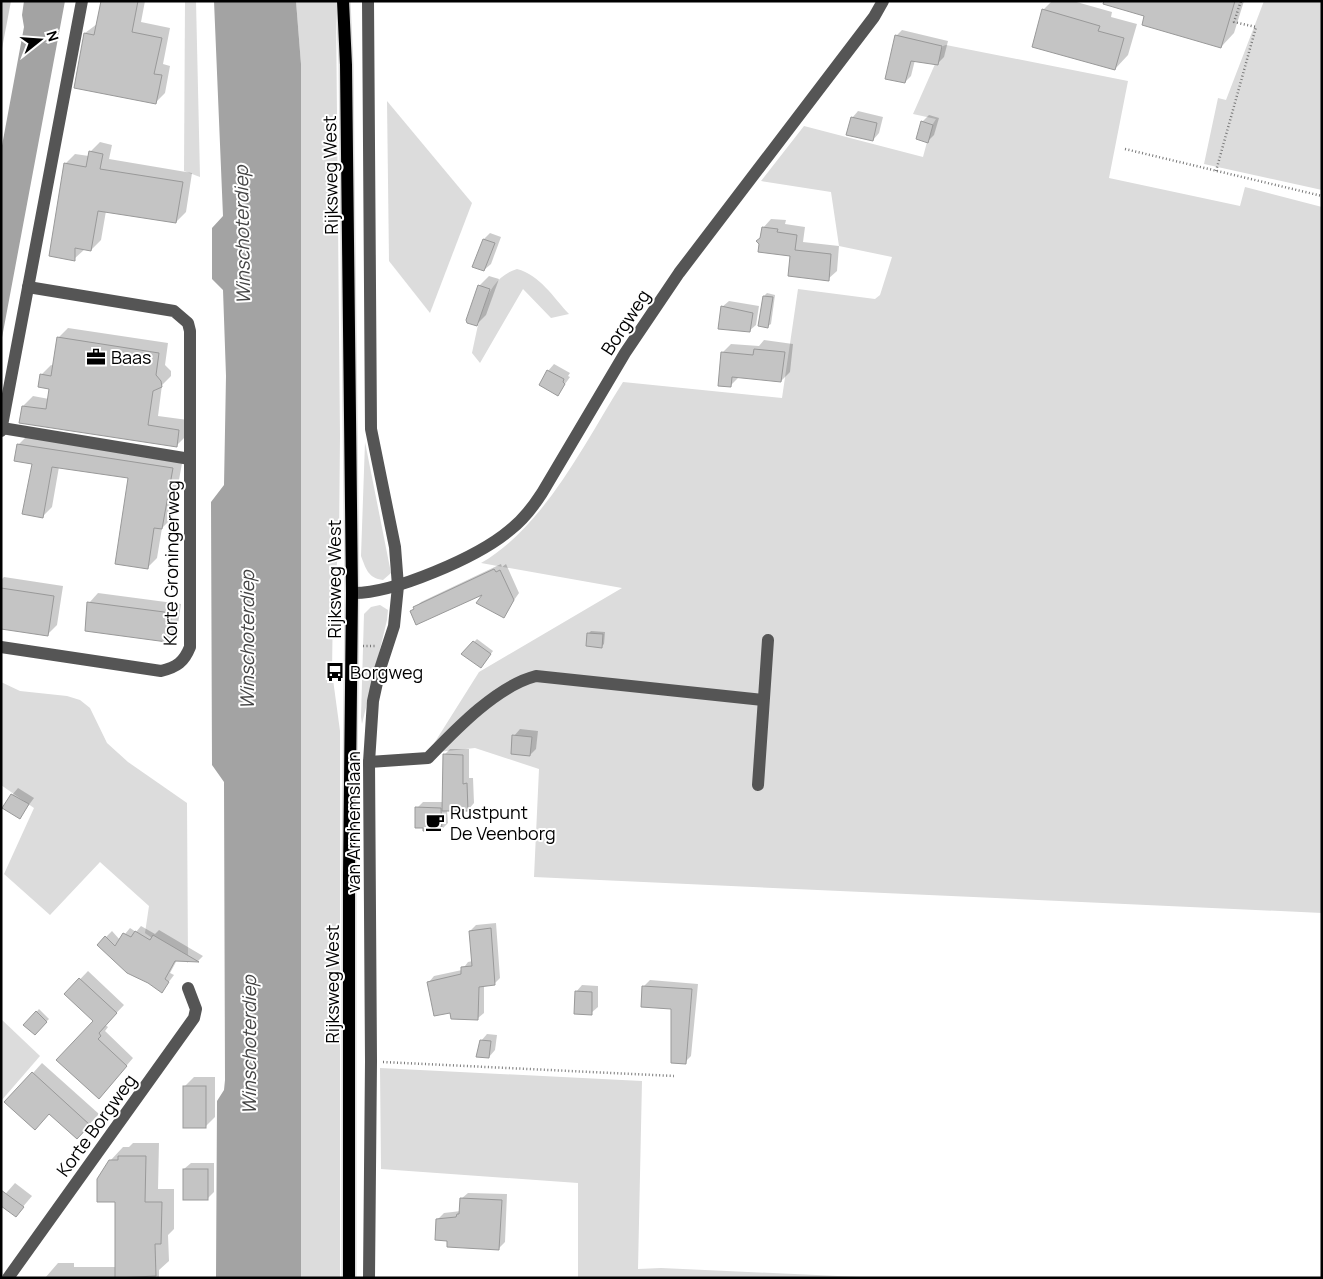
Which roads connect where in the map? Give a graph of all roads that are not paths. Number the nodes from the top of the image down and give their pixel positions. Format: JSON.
{"nodes":[{"id":1,"x":82,"y":1,"type":"edge"},
{"id":2,"x":343,"y":1,"type":"edge"},
{"id":3,"x":368,"y":1,"type":"edge"},
{"id":4,"x":883,"y":1,"type":"edge"},
{"id":5,"x":28,"y":288,"type":"junction"},
{"id":6,"x":2,"y":430,"type":"edge"},
{"id":7,"x":190,"y":459,"type":"junction"},
{"id":8,"x":398,"y":586,"type":"junction"},
{"id":9,"x":352,"y":593,"type":"junction"},
{"id":10,"x":768,"y":640,"type":"dead end"},
{"id":11,"x":1,"y":647,"type":"edge"},
{"id":12,"x":764,"y":700,"type":"junction"},
{"id":13,"x":369,"y":762,"type":"junction"},
{"id":14,"x":758,"y":785,"type":"dead end"},
{"id":15,"x":188,"y":988,"type":"dead end"},
{"id":16,"x":8,"y":1278,"type":"edge"},
{"id":17,"x":349,"y":1278,"type":"edge"},
{"id":18,"x":369,"y":1278,"type":"edge"}],
"edges":[{"from":1,"to":5,"type":"street","name":"Korte Groningerweg"},
{"from":2,"to":9,"type":"main road","name":"Rijksweg West"},
{"from":3,"to":8,"type":"street"},
{"from":4,"to":8,"type":"street","name":"Borgweg"},
{"from":5,"to":6,"type":"street","name":"Korte Groningerweg"},
{"from":5,"to":7,"type":"street","name":"Korte Groningerweg"},
{"from":6,"to":7,"type":"street","name":"Korte Groningerweg"},
{"from":7,"to":11,"type":"street","name":"Korte Groningerweg"},
{"from":8,"to":9,"type":"street","name":"Borgweg"},
{"from":8,"to":13,"type":"street","name":"van Arnhemslaan"},
{"from":9,"to":17,"type":"main road","name":"Rijksweg West"},
{"from":10,"to":12,"type":"street"},
{"from":12,"to":13,"type":"street"},
{"from":12,"to":14,"type":"street"},
{"from":13,"to":18,"type":"street","name":"van Arnhemslaan"},
{"from":15,"to":16,"type":"street","name":"Korte Borgweg"}]}
